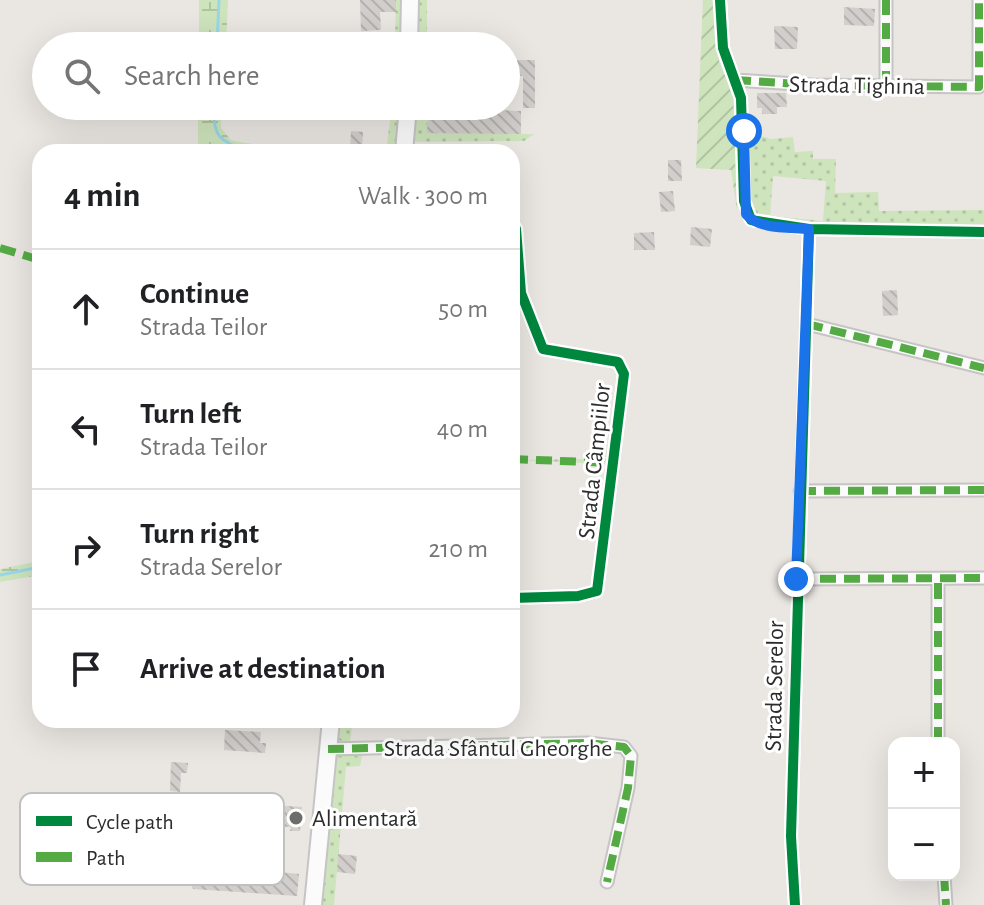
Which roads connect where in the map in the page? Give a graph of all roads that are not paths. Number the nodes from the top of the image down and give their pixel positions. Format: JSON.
{"nodes":[{"id":1,"x":410,"y":0,"type":"edge"},
{"id":2,"x":720,"y":0,"type":"edge"},
{"id":3,"x":886,"y":0,"type":"edge"},
{"id":4,"x":979,"y":0,"type":"edge"},
{"id":5,"x":409,"y":32,"type":"edge"},
{"id":6,"x":735,"y":80,"type":"junction"},
{"id":7,"x":886,"y":87,"type":"junction"},
{"id":8,"x":407,"y":120,"type":"edge"},
{"id":9,"x":405,"y":144,"type":"edge"},
{"id":10,"x":809,"y":229,"type":"junction"},
{"id":11,"x":984,"y":232,"type":"edge"},
{"id":12,"x":520,"y":280,"type":"edge"},
{"id":13,"x":807,"y":324,"type":"junction"},
{"id":14,"x":984,"y":368,"type":"edge"},
{"id":15,"x":984,"y":490,"type":"edge"},
{"id":16,"x":800,"y":491,"type":"junction"},
{"id":17,"x":984,"y":578,"type":"edge"},
{"id":18,"x":796,"y":579,"type":"junction"},
{"id":19,"x":938,"y":579,"type":"junction"},
{"id":20,"x":520,"y":598,"type":"edge"},
{"id":21,"x":330,"y":728,"type":"edge"},
{"id":22,"x":938,"y":737,"type":"edge"},
{"id":23,"x":328,"y":749,"type":"junction"},
{"id":24,"x":944,"y":881,"type":"edge"},
{"id":25,"x":607,"y":882,"type":"dead end"},
{"id":26,"x":313,"y":905,"type":"edge"},
{"id":27,"x":795,"y":905,"type":"edge"},
{"id":28,"x":946,"y":905,"type":"edge"}],
"edges":[{"from":1,"to":5,"type":"main road"},
{"from":2,"to":6,"type":"street"},
{"from":3,"to":7,"type":"street"},
{"from":4,"to":7,"type":"street","name":"Strada Tighina"},
{"from":6,"to":7,"type":"street","name":"Strada Tighina"},
{"from":6,"to":10,"type":"street"},
{"from":8,"to":9,"type":"main road"},
{"from":10,"to":11,"type":"street"},
{"from":10,"to":13,"type":"street","name":"Strada Serelor"},
{"from":12,"to":20,"type":"street","name":"Strada Câmpiilor"},
{"from":13,"to":14,"type":"street"},
{"from":13,"to":16,"type":"street","name":"Strada Serelor"},
{"from":15,"to":16,"type":"street"},
{"from":16,"to":18,"type":"street","name":"Strada Serelor"},
{"from":17,"to":19,"type":"street"},
{"from":18,"to":19,"type":"street"},
{"from":18,"to":27,"type":"street","name":"Strada Serelor"},
{"from":19,"to":22,"type":"street"},
{"from":21,"to":23,"type":"main road"},
{"from":23,"to":25,"type":"street","name":"Strada Sfântul Gheorghe"},
{"from":23,"to":26,"type":"main road"},
{"from":24,"to":28,"type":"street"}]}
